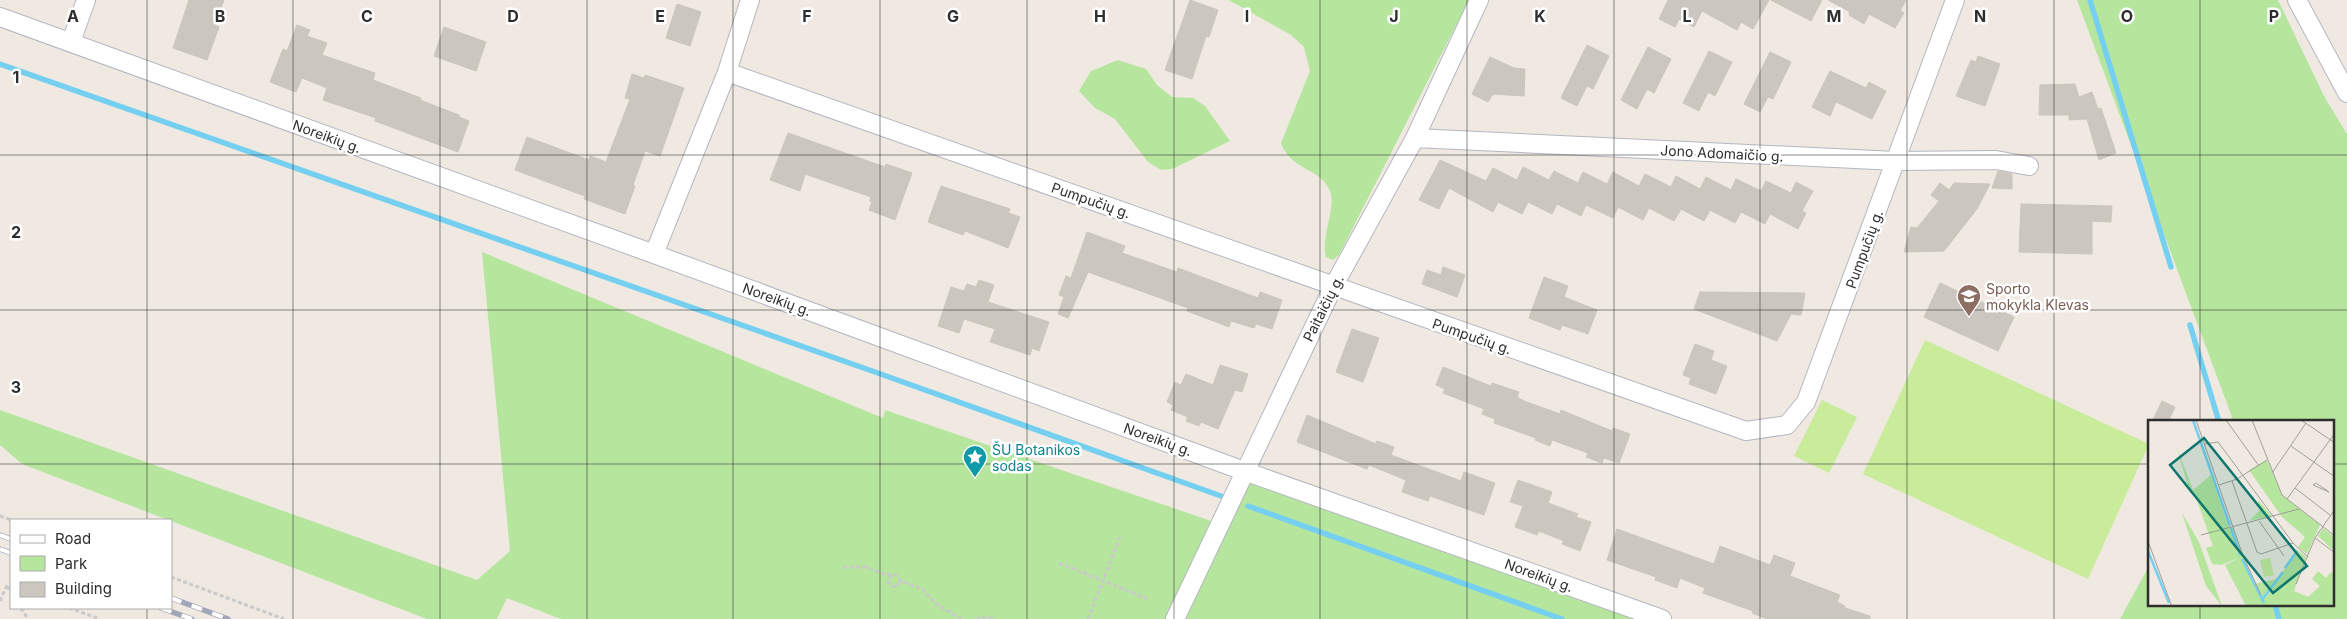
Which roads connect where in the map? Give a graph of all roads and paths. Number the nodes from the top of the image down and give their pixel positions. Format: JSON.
{"nodes":[{"id":1,"x":86,"y":0,"type":"edge"},
{"id":2,"x":750,"y":0,"type":"edge"},
{"id":3,"x":1479,"y":0,"type":"edge"},
{"id":4,"x":1955,"y":0,"type":"edge"},
{"id":5,"x":2297,"y":0,"type":"edge"},
{"id":6,"x":0,"y":18,"type":"edge"},
{"id":7,"x":71,"y":42,"type":"junction"},
{"id":8,"x":727,"y":72,"type":"junction"},
{"id":9,"x":2347,"y":93,"type":"edge"},
{"id":10,"x":1415,"y":138,"type":"junction"},
{"id":11,"x":1896,"y":161,"type":"junction"},
{"id":12,"x":2029,"y":166,"type":"dead end"},
{"id":13,"x":654,"y":254,"type":"junction"},
{"id":14,"x":1333,"y":287,"type":"junction"},
{"id":15,"x":1244,"y":471,"type":"junction"},
{"id":16,"x":1120,"y":537,"type":"dead end"},
{"id":17,"x":1059,"y":563,"type":"dead end"},
{"id":18,"x":843,"y":567,"type":"dead end"},
{"id":19,"x":891,"y":575,"type":"junction"},
{"id":20,"x":172,"y":578,"type":"edge"},
{"id":21,"x":901,"y":581,"type":"junction"},
{"id":22,"x":1103,"y":581,"type":"junction"},
{"id":23,"x":9,"y":586,"type":"edge"},
{"id":24,"x":1148,"y":599,"type":"dead end"},
{"id":25,"x":0,"y":601,"type":"edge"},
{"id":26,"x":72,"y":609,"type":"edge"},
{"id":27,"x":100,"y":619,"type":"edge"},
{"id":28,"x":284,"y":619,"type":"edge"},
{"id":29,"x":962,"y":619,"type":"edge"},
{"id":30,"x":976,"y":619,"type":"edge"},
{"id":31,"x":995,"y":619,"type":"edge"},
{"id":32,"x":1088,"y":619,"type":"edge"},
{"id":33,"x":1175,"y":619,"type":"edge"},
{"id":34,"x":1662,"y":619,"type":"edge"}],
"edges":[{"from":1,"to":7,"type":"street"},
{"from":2,"to":8,"type":"street"},
{"from":3,"to":10,"type":"street","name":"Paitaičių g."},
{"from":4,"to":11,"type":"street","name":"Pumpučių g."},
{"from":5,"to":9,"type":"street"},
{"from":6,"to":7,"type":"street","name":"Noreikių g."},
{"from":7,"to":13,"type":"street","name":"Noreikių g."},
{"from":8,"to":13,"type":"street"},
{"from":8,"to":14,"type":"street","name":"Pumpučių g."},
{"from":10,"to":11,"type":"street","name":"Jono Adomaičio g."},
{"from":10,"to":14,"type":"street","name":"Paitaičių g."},
{"from":11,"to":12,"type":"street","name":"Jono Adomaičio g."},
{"from":11,"to":14,"type":"street","name":"Pumpučių g."},
{"from":13,"to":15,"type":"street","name":"Noreikių g."},
{"from":14,"to":15,"type":"street","name":"Paitaičių g."},
{"from":15,"to":33,"type":"street","name":"Paitaičių g."},
{"from":15,"to":34,"type":"street","name":"Noreikių g."},
{"from":16,"to":22,"type":"path"},
{"from":17,"to":22,"type":"path"},
{"from":18,"to":19,"type":"path"},
{"from":19,"to":21,"type":"path"},
{"from":19,"to":21,"type":"path"},
{"from":20,"to":28,"type":"path"},
{"from":21,"to":29,"type":"path"},
{"from":22,"to":24,"type":"path"},
{"from":22,"to":32,"type":"path"},
{"from":23,"to":25,"type":"path"},
{"from":26,"to":27,"type":"path"},
{"from":30,"to":31,"type":"path"}]}
